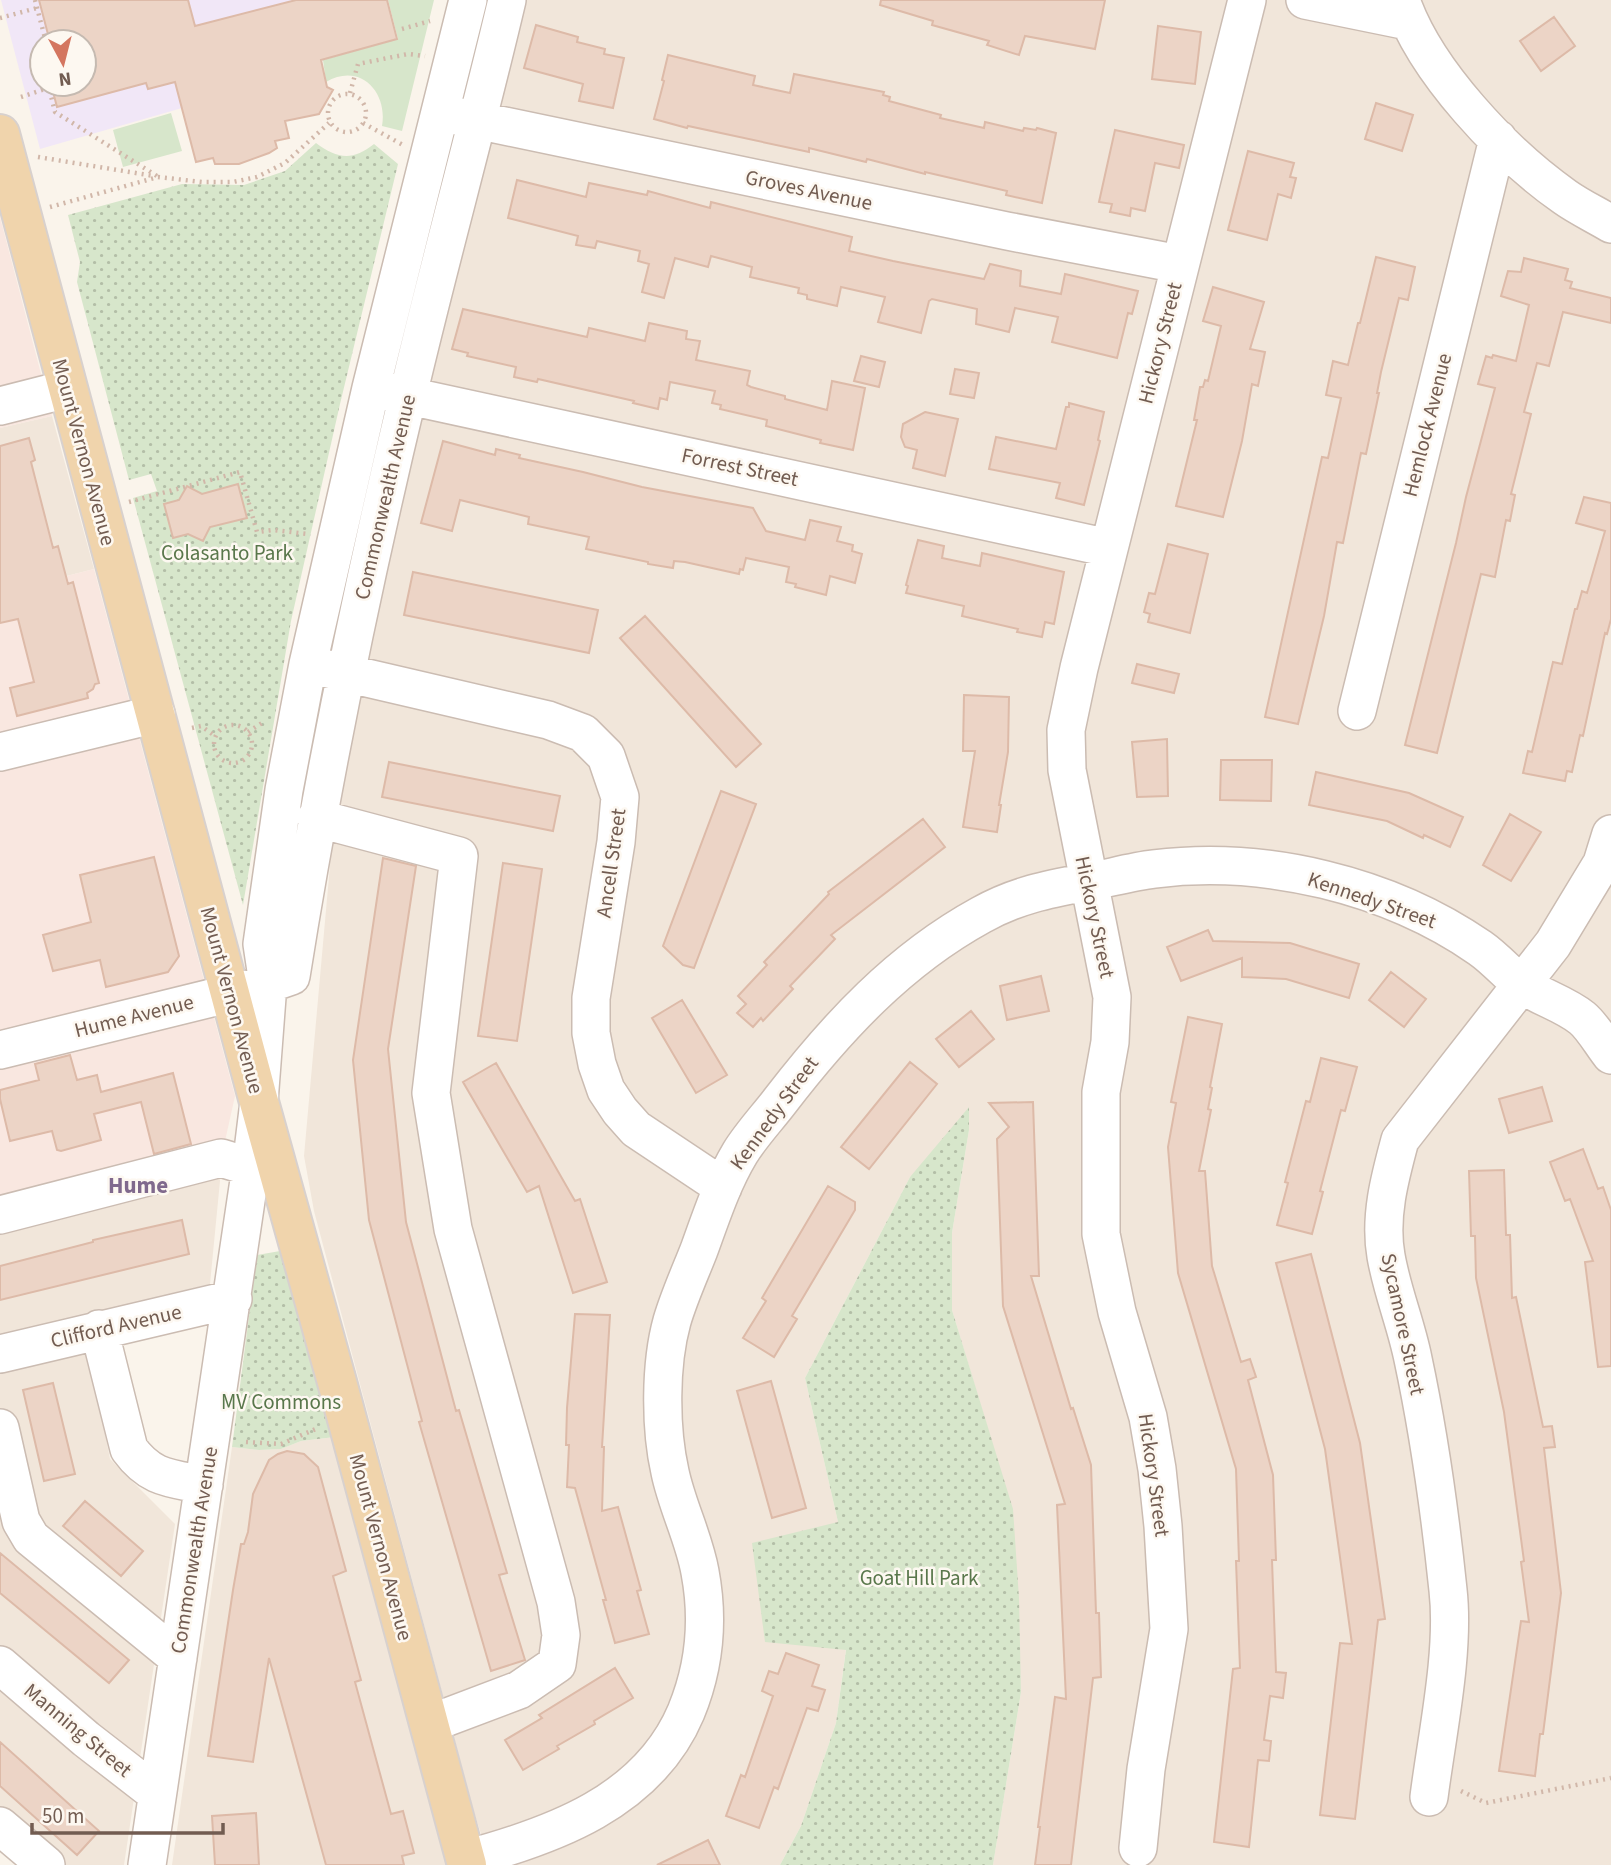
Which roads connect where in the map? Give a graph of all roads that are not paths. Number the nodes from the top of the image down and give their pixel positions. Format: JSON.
{"nodes":[{"id":1,"x":468,"y":0,"type":"edge"},
{"id":2,"x":507,"y":0,"type":"edge"},
{"id":3,"x":1247,"y":0,"type":"edge"},
{"id":4,"x":1305,"y":0,"type":"edge"},
{"id":5,"x":1404,"y":11,"type":"edge"},
{"id":6,"x":440,"y":112,"type":"junction"},
{"id":7,"x":478,"y":121,"type":"junction"},
{"id":8,"x":0,"y":134,"type":"edge"},
{"id":9,"x":1497,"y":139,"type":"junction"},
{"id":10,"x":1611,"y":225,"type":"edge"},
{"id":11,"x":1179,"y":264,"type":"junction"},
{"id":12,"x":371,"y":388,"type":"junction"},
{"id":13,"x":67,"y":389,"type":"junction"},
{"id":14,"x":408,"y":395,"type":"junction"},
{"id":15,"x":0,"y":406,"type":"edge"},
{"id":16,"x":1110,"y":548,"type":"junction"},
{"id":17,"x":308,"y":664,"type":"junction"},
{"id":18,"x":347,"y":672,"type":"junction"},
{"id":19,"x":1357,"y":711,"type":"dead end"},
{"id":20,"x":173,"y":721,"type":"junction"},
{"id":21,"x":0,"y":752,"type":"edge"},
{"id":22,"x":284,"y":790,"type":"junction"},
{"id":23,"x":318,"y":807,"type":"junction"},
{"id":24,"x":1611,"y":834,"type":"edge"},
{"id":25,"x":1087,"y":882,"type":"junction"},
{"id":26,"x":1520,"y":983,"type":"junction"},
{"id":27,"x":268,"y":984,"type":"junction"},
{"id":28,"x":229,"y":992,"type":"junction"},
{"id":29,"x":0,"y":1050,"type":"edge"},
{"id":30,"x":1611,"y":1055,"type":"edge"},
{"id":31,"x":258,"y":1102,"type":"junction"},
{"id":32,"x":251,"y":1167,"type":"junction"},
{"id":33,"x":723,"y":1186,"type":"junction"},
{"id":34,"x":0,"y":1214,"type":"edge"},
{"id":35,"x":233,"y":1299,"type":"junction"},
{"id":36,"x":99,"y":1329,"type":"junction"},
{"id":37,"x":0,"y":1354,"type":"edge"},
{"id":38,"x":0,"y":1428,"type":"edge"},
{"id":39,"x":204,"y":1485,"type":"junction"},
{"id":40,"x":178,"y":1658,"type":"junction"},
{"id":41,"x":0,"y":1665,"type":"edge"},
{"id":42,"x":429,"y":1724,"type":"junction"},
{"id":43,"x":157,"y":1794,"type":"junction"},
{"id":44,"x":1445,"y":1794,"type":"road end"},
{"id":45,"x":0,"y":1826,"type":"edge"},
{"id":46,"x":1138,"y":1848,"type":"dead end"},
{"id":47,"x":466,"y":1862,"type":"edge"},
{"id":48,"x":46,"y":1865,"type":"edge"},
{"id":49,"x":147,"y":1865,"type":"edge"}],
"edges":[{"from":1,"to":6,"type":"street","name":"Commonwealth Avenue"},
{"from":2,"to":7,"type":"street","name":"Commonwealth Avenue"},
{"from":3,"to":11,"type":"street","name":"Hickory Street"},
{"from":4,"to":5,"type":"street"},
{"from":5,"to":9,"type":"street"},
{"from":6,"to":7,"type":"street","name":"Groves Avenue"},
{"from":6,"to":12,"type":"street","name":"Commonwealth Avenue"},
{"from":7,"to":11,"type":"street","name":"Groves Avenue"},
{"from":7,"to":14,"type":"street","name":"Commonwealth Avenue"},
{"from":8,"to":13,"type":"main road","name":"Mount Vernon Avenue"},
{"from":9,"to":10,"type":"street"},
{"from":9,"to":19,"type":"street","name":"Hemlock Avenue"},
{"from":11,"to":16,"type":"street","name":"Hickory Street"},
{"from":12,"to":14,"type":"street","name":"Forrest Street"},
{"from":12,"to":17,"type":"street","name":"Commonwealth Avenue"},
{"from":13,"to":15,"type":"street"},
{"from":13,"to":20,"type":"main road","name":"Mount Vernon Avenue"},
{"from":14,"to":16,"type":"street","name":"Forrest Street"},
{"from":14,"to":18,"type":"street","name":"Commonwealth Avenue"},
{"from":16,"to":25,"type":"street","name":"Hickory Street"},
{"from":17,"to":18,"type":"street","name":"Ancell Street"},
{"from":17,"to":22,"type":"street","name":"Commonwealth Avenue"},
{"from":18,"to":23,"type":"street","name":"Commonwealth Avenue"},
{"from":18,"to":33,"type":"street","name":"Ancell Street"},
{"from":20,"to":21,"type":"street"},
{"from":20,"to":28,"type":"main road","name":"Mount Vernon Avenue"},
{"from":22,"to":23,"type":"street"},
{"from":22,"to":27,"type":"street","name":"Commonwealth Avenue"},
{"from":23,"to":27,"type":"street","name":"Commonwealth Avenue"},
{"from":23,"to":42,"type":"street"},
{"from":24,"to":26,"type":"street","name":"Sycamore Street"},
{"from":25,"to":26,"type":"street","name":"Kennedy Street"},
{"from":25,"to":33,"type":"street","name":"Kennedy Street"},
{"from":25,"to":46,"type":"street","name":"Hickory Street"},
{"from":26,"to":30,"type":"street","name":"Kennedy Street"},
{"from":26,"to":44,"type":"street","name":"Sycamore Street"},
{"from":27,"to":28,"type":"street","name":"Hume Avenue"},
{"from":27,"to":31,"type":"street","name":"Commonwealth Avenue"},
{"from":28,"to":29,"type":"street","name":"Hume Avenue"},
{"from":28,"to":31,"type":"main road","name":"Mount Vernon Avenue"},
{"from":31,"to":32,"type":"street","name":"Commonwealth Avenue"},
{"from":31,"to":42,"type":"main road","name":"Mount Vernon Avenue"},
{"from":32,"to":34,"type":"street"},
{"from":32,"to":35,"type":"street","name":"Commonwealth Avenue"},
{"from":33,"to":47,"type":"street","name":"Kennedy Street"},
{"from":35,"to":36,"type":"street","name":"Clifford Avenue"},
{"from":35,"to":39,"type":"street","name":"Commonwealth Avenue"},
{"from":36,"to":37,"type":"street","name":"Clifford Avenue"},
{"from":36,"to":39,"type":"street"},
{"from":38,"to":40,"type":"street"},
{"from":39,"to":40,"type":"street","name":"Commonwealth Avenue"},
{"from":40,"to":43,"type":"street","name":"Commonwealth Avenue"},
{"from":41,"to":43,"type":"street","name":"Manning Street"},
{"from":42,"to":47,"type":"main road","name":"Mount Vernon Avenue"},
{"from":43,"to":49,"type":"street","name":"Commonwealth Avenue"},
{"from":45,"to":48,"type":"street"}]}
